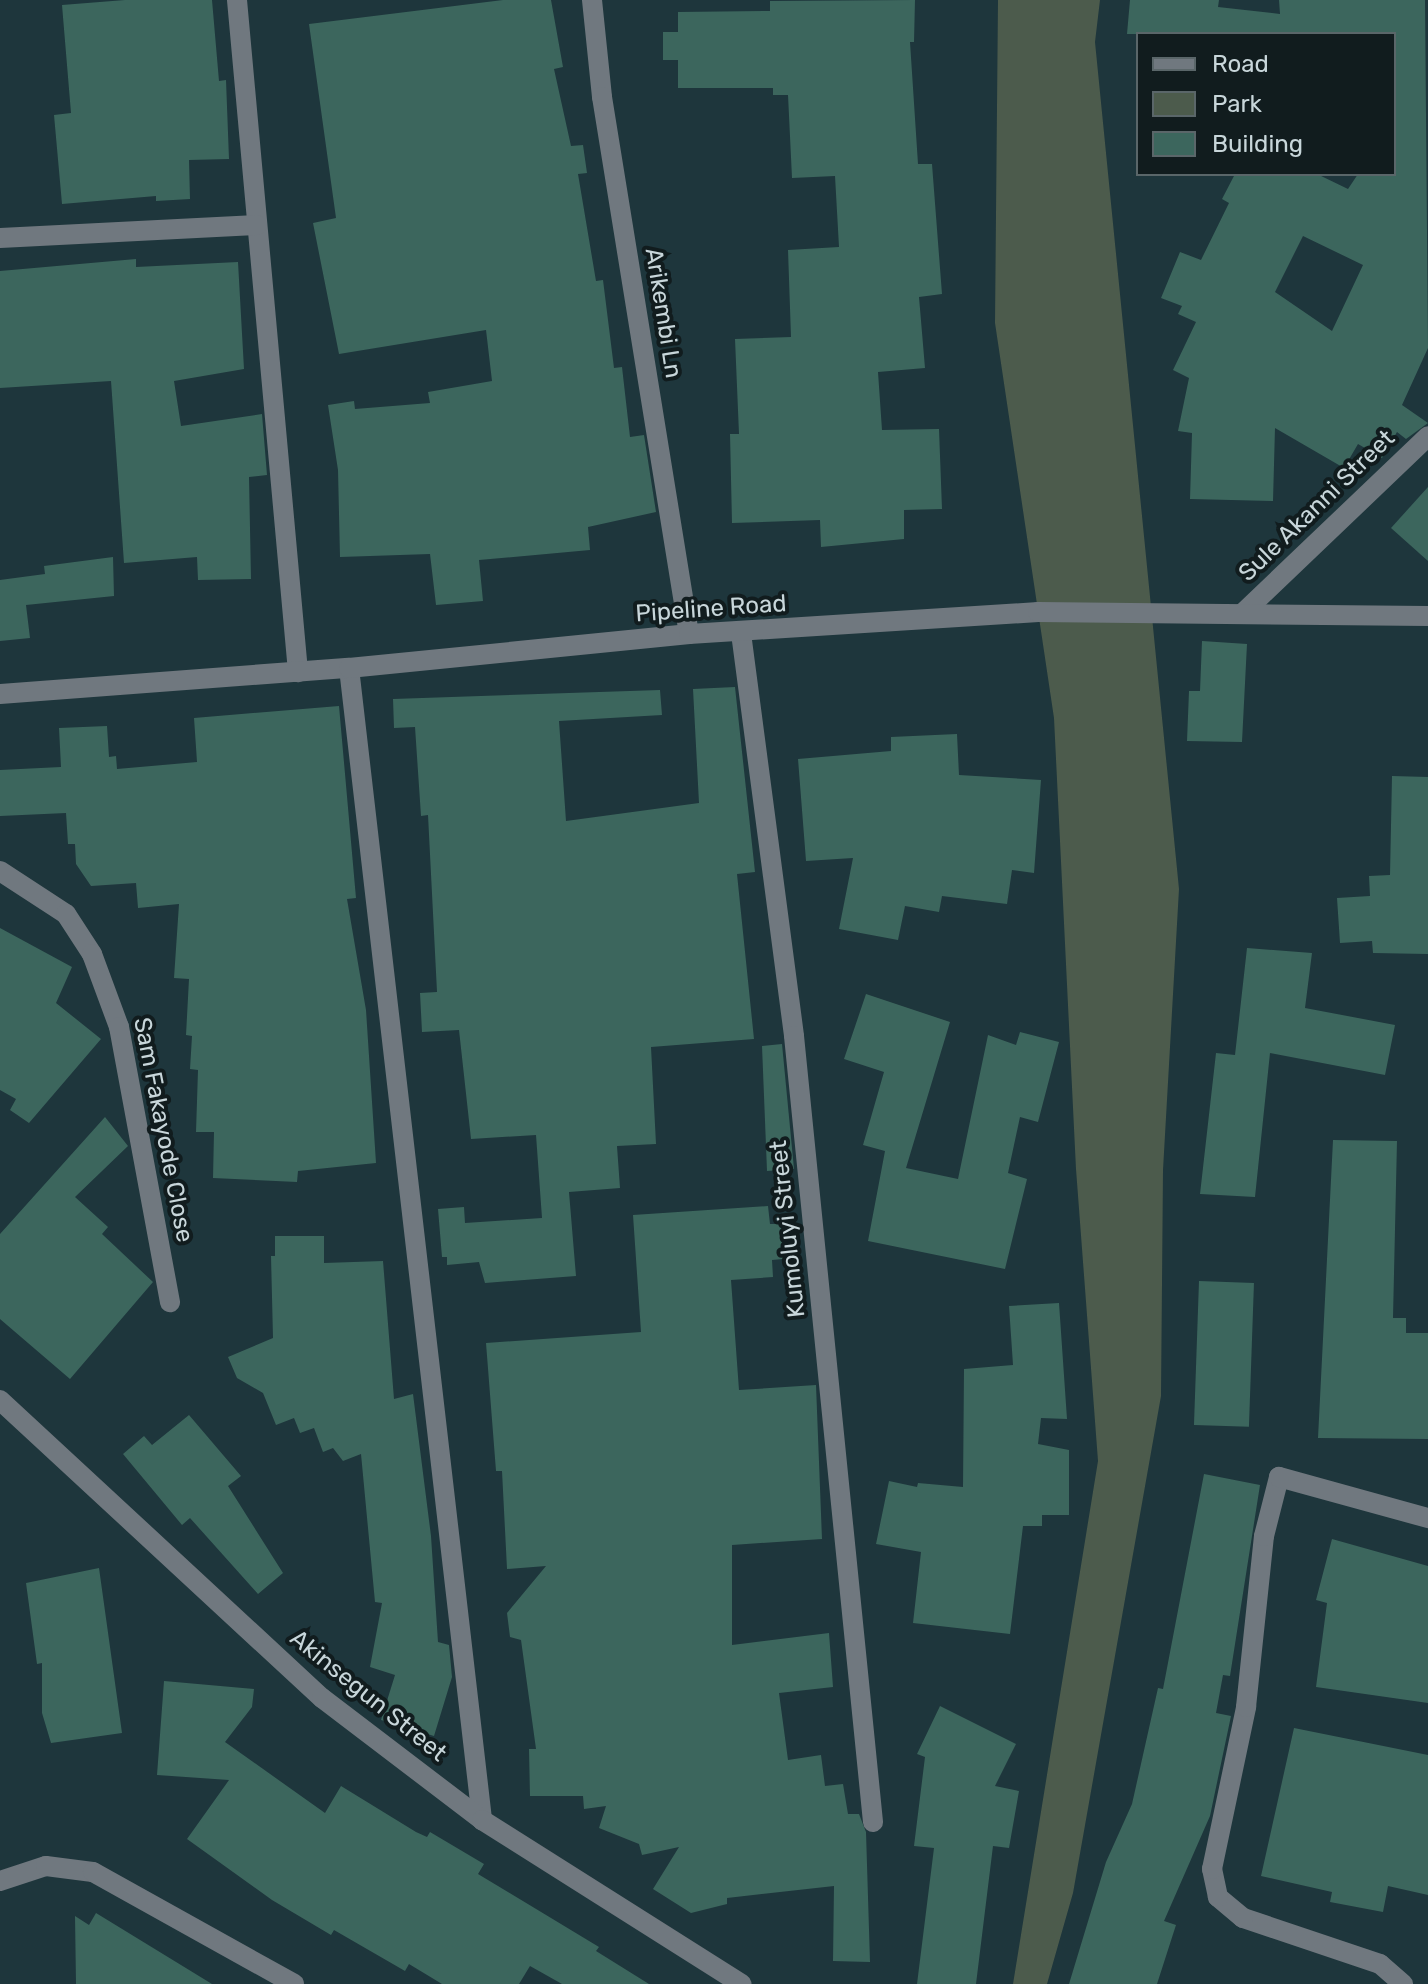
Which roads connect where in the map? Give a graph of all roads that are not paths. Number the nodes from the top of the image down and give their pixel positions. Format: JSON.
{"nodes":[{"id":1,"x":237,"y":0,"type":"edge"},
{"id":2,"x":592,"y":0,"type":"edge"},
{"id":3,"x":257,"y":225,"type":"junction"},
{"id":4,"x":0,"y":238,"type":"edge"},
{"id":5,"x":1428,"y":436,"type":"edge"},
{"id":6,"x":1243,"y":613,"type":"junction"},
{"id":7,"x":1428,"y":616,"type":"edge"},
{"id":8,"x":741,"y":633,"type":"junction"},
{"id":9,"x":689,"y":634,"type":"junction"},
{"id":10,"x":349,"y":668,"type":"junction"},
{"id":11,"x":298,"y":672,"type":"junction"},
{"id":12,"x":0,"y":694,"type":"edge"},
{"id":13,"x":0,"y":871,"type":"edge"},
{"id":14,"x":170,"y":1302,"type":"dead end"},
{"id":15,"x":0,"y":1400,"type":"edge"},
{"id":16,"x":1428,"y":1518,"type":"edge"},
{"id":17,"x":482,"y":1820,"type":"junction"},
{"id":18,"x":873,"y":1822,"type":"dead end"},
{"id":19,"x":0,"y":1881,"type":"edge"},
{"id":20,"x":294,"y":1984,"type":"edge"},
{"id":21,"x":741,"y":1984,"type":"edge"},
{"id":22,"x":1403,"y":1984,"type":"edge"}],
"edges":[{"from":1,"to":3,"type":"street"},
{"from":2,"to":9,"type":"street","name":"Arikembi Ln"},
{"from":3,"to":4,"type":"street"},
{"from":3,"to":11,"type":"street"},
{"from":5,"to":6,"type":"street","name":"Sule Akanni Street"},
{"from":6,"to":7,"type":"street","name":"Pipeline Road"},
{"from":6,"to":8,"type":"street","name":"Pipeline Road"},
{"from":8,"to":9,"type":"street","name":"Pipeline Road"},
{"from":8,"to":18,"type":"street","name":"Kumoluyi Street"},
{"from":9,"to":10,"type":"street","name":"Pipeline Road"},
{"from":10,"to":11,"type":"street","name":"Pipeline Road"},
{"from":10,"to":17,"type":"street"},
{"from":11,"to":12,"type":"street","name":"Pipeline Road"},
{"from":13,"to":14,"type":"street","name":"Sam Fakayode Close"},
{"from":15,"to":17,"type":"street","name":"Akinsegun Street"},
{"from":16,"to":22,"type":"street"},
{"from":17,"to":21,"type":"street","name":"Akinsegun Street"},
{"from":19,"to":20,"type":"street"}]}
